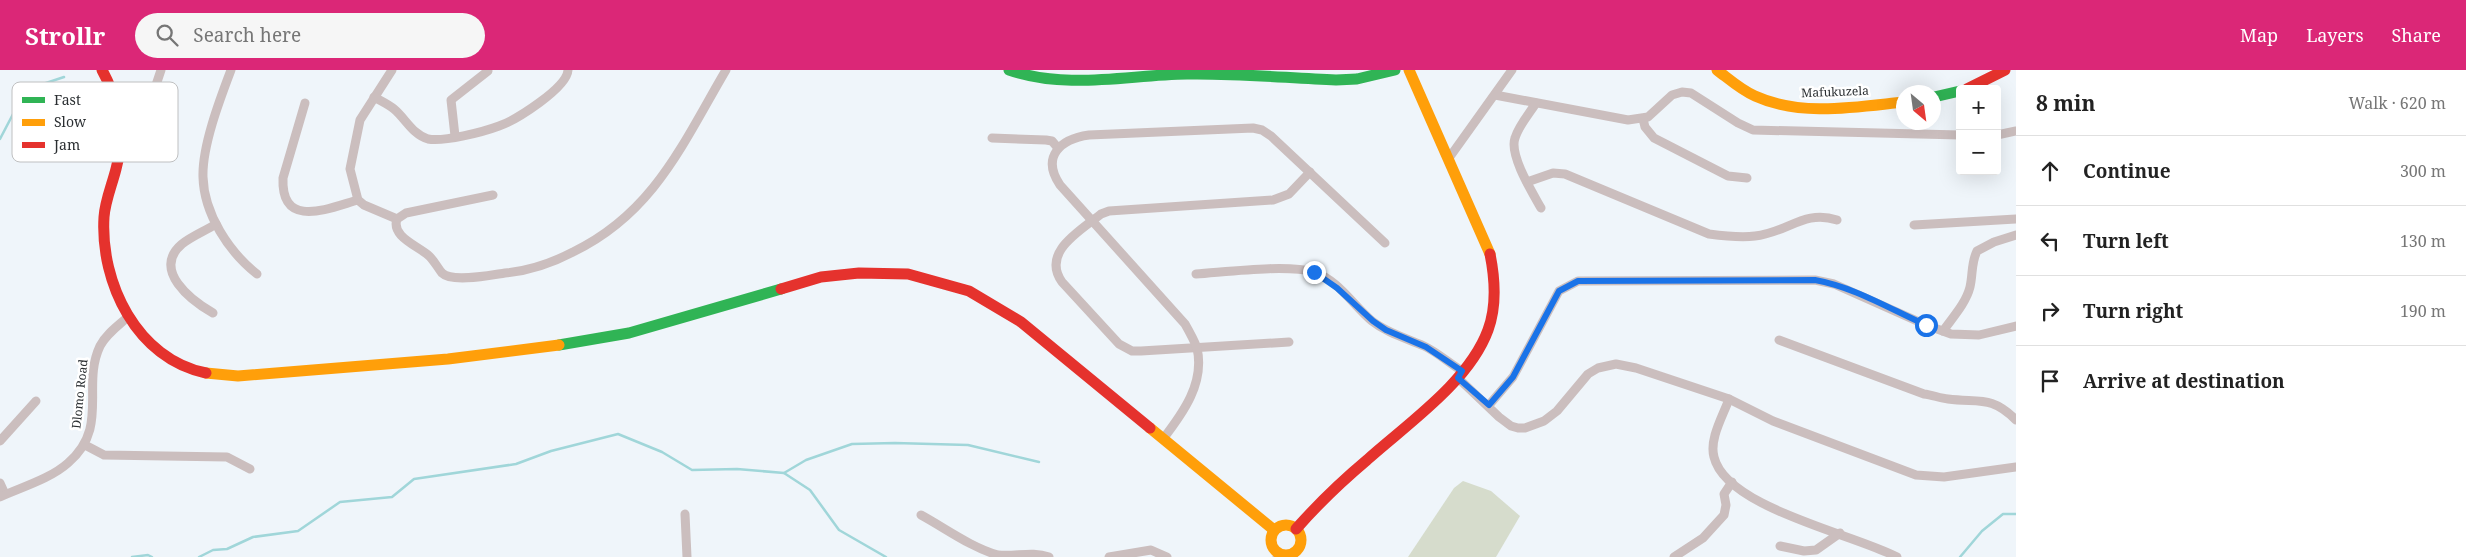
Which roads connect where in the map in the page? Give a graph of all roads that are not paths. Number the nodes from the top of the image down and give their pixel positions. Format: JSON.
{"nodes":[{"id":1,"x":102,"y":70,"type":"edge"},
{"id":2,"x":161,"y":70,"type":"edge"},
{"id":3,"x":231,"y":70,"type":"edge"},
{"id":4,"x":392,"y":70,"type":"edge"},
{"id":5,"x":568,"y":70,"type":"edge"},
{"id":6,"x":726,"y":70,"type":"edge"},
{"id":7,"x":1009,"y":70,"type":"edge"},
{"id":8,"x":1395,"y":70,"type":"edge"},
{"id":9,"x":1408,"y":70,"type":"edge"},
{"id":10,"x":1512,"y":70,"type":"edge"},
{"id":11,"x":1718,"y":70,"type":"edge"},
{"id":12,"x":2005,"y":70,"type":"edge"},
{"id":13,"x":488,"y":71,"type":"edge"},
{"id":14,"x":1286,"y":74,"type":"edge"},
{"id":15,"x":107,"y":82,"type":"edge"},
{"id":16,"x":157,"y":82,"type":"edge"},
{"id":17,"x":1975,"y":85,"type":"edge"},
{"id":18,"x":1956,"y":92,"type":"edge"},
{"id":19,"x":1495,"y":95,"type":"junction"},
{"id":20,"x":1941,"y":95,"type":"edge"},
{"id":21,"x":374,"y":97,"type":"junction"},
{"id":22,"x":1896,"y":102,"type":"edge"},
{"id":23,"x":305,"y":103,"type":"dead end"},
{"id":24,"x":1536,"y":103,"type":"junction"},
{"id":25,"x":1643,"y":119,"type":"junction"},
{"id":26,"x":2016,"y":132,"type":"edge"},
{"id":27,"x":2001,"y":134,"type":"edge"},
{"id":28,"x":1956,"y":135,"type":"edge"},
{"id":29,"x":455,"y":136,"type":"junction"},
{"id":30,"x":992,"y":138,"type":"dead end"},
{"id":31,"x":1058,"y":148,"type":"junction"},
{"id":32,"x":1449,"y":158,"type":"junction"},
{"id":33,"x":117,"y":162,"type":"edge"},
{"id":34,"x":1310,"y":172,"type":"junction"},
{"id":35,"x":1747,"y":178,"type":"dead end"},
{"id":36,"x":1527,"y":182,"type":"junction"},
{"id":37,"x":493,"y":195,"type":"dead end"},
{"id":38,"x":358,"y":200,"type":"junction"},
{"id":39,"x":1541,"y":208,"type":"dead end"},
{"id":40,"x":397,"y":218,"type":"junction"},
{"id":41,"x":2016,"y":218,"type":"edge"},
{"id":42,"x":1837,"y":220,"type":"dead end"},
{"id":43,"x":1092,"y":221,"type":"junction"},
{"id":44,"x":216,"y":224,"type":"junction"},
{"id":45,"x":1914,"y":225,"type":"dead end"},
{"id":46,"x":2016,"y":235,"type":"edge"},
{"id":47,"x":1385,"y":243,"type":"dead end"},
{"id":48,"x":258,"y":274,"type":"dead end"},
{"id":49,"x":1196,"y":274,"type":"dead end"},
{"id":50,"x":213,"y":313,"type":"dead end"},
{"id":51,"x":129,"y":316,"type":"junction"},
{"id":52,"x":2016,"y":326,"type":"edge"},
{"id":53,"x":1943,"y":331,"type":"junction"},
{"id":54,"x":1779,"y":340,"type":"dead end"},
{"id":55,"x":1289,"y":342,"type":"dead end"},
{"id":56,"x":1196,"y":348,"type":"junction"},
{"id":57,"x":1460,"y":374,"type":"junction"},
{"id":58,"x":1729,"y":399,"type":"junction"},
{"id":59,"x":36,"y":401,"type":"dead end"},
{"id":60,"x":1489,"y":405,"type":"junction"},
{"id":61,"x":2016,"y":420,"type":"edge"},
{"id":62,"x":1163,"y":438,"type":"junction"},
{"id":63,"x":0,"y":441,"type":"edge"},
{"id":64,"x":85,"y":444,"type":"junction"},
{"id":65,"x":2016,"y":467,"type":"edge"},
{"id":66,"x":250,"y":469,"type":"dead end"},
{"id":67,"x":1732,"y":482,"type":"junction"},
{"id":68,"x":0,"y":483,"type":"edge"},
{"id":69,"x":3,"y":496,"type":"edge"},
{"id":70,"x":685,"y":514,"type":"dead end"},
{"id":71,"x":921,"y":515,"type":"dead end"},
{"id":72,"x":1296,"y":529,"type":"junction"},
{"id":73,"x":1274,"y":530,"type":"junction"},
{"id":74,"x":1840,"y":533,"type":"junction"},
{"id":75,"x":1780,"y":546,"type":"dead end"},
{"id":76,"x":1278,"y":555,"type":"edge"},
{"id":77,"x":687,"y":557,"type":"edge"},
{"id":78,"x":1049,"y":557,"type":"edge"},
{"id":79,"x":1109,"y":557,"type":"edge"},
{"id":80,"x":1167,"y":557,"type":"edge"},
{"id":81,"x":1674,"y":557,"type":"edge"},
{"id":82,"x":1897,"y":557,"type":"edge"}],
"edges":[{"from":1,"to":15,"type":"street"},
{"from":2,"to":16,"type":"street"},
{"from":3,"to":44,"type":"street"},
{"from":4,"to":21,"type":"street"},
{"from":5,"to":29,"type":"street"},
{"from":6,"to":40,"type":"street"},
{"from":7,"to":14,"type":"street"},
{"from":8,"to":14,"type":"street"},
{"from":9,"to":32,"type":"street"},
{"from":10,"to":19,"type":"street"},
{"from":11,"to":22,"type":"street","name":"Mafukuzela"},
{"from":12,"to":17,"type":"street"},
{"from":13,"to":29,"type":"street"},
{"from":18,"to":20,"type":"street"},
{"from":19,"to":24,"type":"street"},
{"from":19,"to":32,"type":"street"},
{"from":21,"to":29,"type":"street"},
{"from":21,"to":38,"type":"street"},
{"from":23,"to":38,"type":"street"},
{"from":24,"to":25,"type":"street"},
{"from":24,"to":36,"type":"street"},
{"from":25,"to":28,"type":"street"},
{"from":25,"to":35,"type":"street"},
{"from":26,"to":27,"type":"street"},
{"from":30,"to":31,"type":"street"},
{"from":31,"to":34,"type":"street"},
{"from":31,"to":43,"type":"street"},
{"from":32,"to":57,"type":"street"},
{"from":33,"to":51,"type":"street"},
{"from":34,"to":43,"type":"street"},
{"from":34,"to":47,"type":"street"},
{"from":36,"to":39,"type":"street"},
{"from":36,"to":42,"type":"street"},
{"from":37,"to":40,"type":"street"},
{"from":38,"to":40,"type":"street"},
{"from":41,"to":45,"type":"street"},
{"from":43,"to":56,"type":"street"},
{"from":43,"to":56,"type":"street"},
{"from":44,"to":48,"type":"street"},
{"from":44,"to":50,"type":"street"},
{"from":46,"to":53,"type":"street"},
{"from":49,"to":57,"type":"street"},
{"from":51,"to":62,"type":"street"},
{"from":51,"to":64,"type":"street","name":"Dlomo Road"},
{"from":52,"to":53,"type":"street"},
{"from":53,"to":60,"type":"street"},
{"from":54,"to":61,"type":"street"},
{"from":55,"to":56,"type":"street"},
{"from":56,"to":62,"type":"street"},
{"from":57,"to":60,"type":"street"},
{"from":57,"to":72,"type":"street"},
{"from":58,"to":60,"type":"street"},
{"from":58,"to":65,"type":"street"},
{"from":58,"to":67,"type":"street"},
{"from":59,"to":63,"type":"street"},
{"from":62,"to":73,"type":"street"},
{"from":64,"to":66,"type":"street"},
{"from":64,"to":69,"type":"street","name":"Dlomo Road"},
{"from":67,"to":74,"type":"street"},
{"from":67,"to":81,"type":"street"},
{"from":68,"to":69,"type":"street"},
{"from":70,"to":77,"type":"street"},
{"from":71,"to":78,"type":"street"},
{"from":72,"to":73,"type":"street"},
{"from":72,"to":76,"type":"street"},
{"from":73,"to":76,"type":"street"},
{"from":74,"to":75,"type":"street"},
{"from":74,"to":82,"type":"street"},
{"from":79,"to":80,"type":"street"}]}
